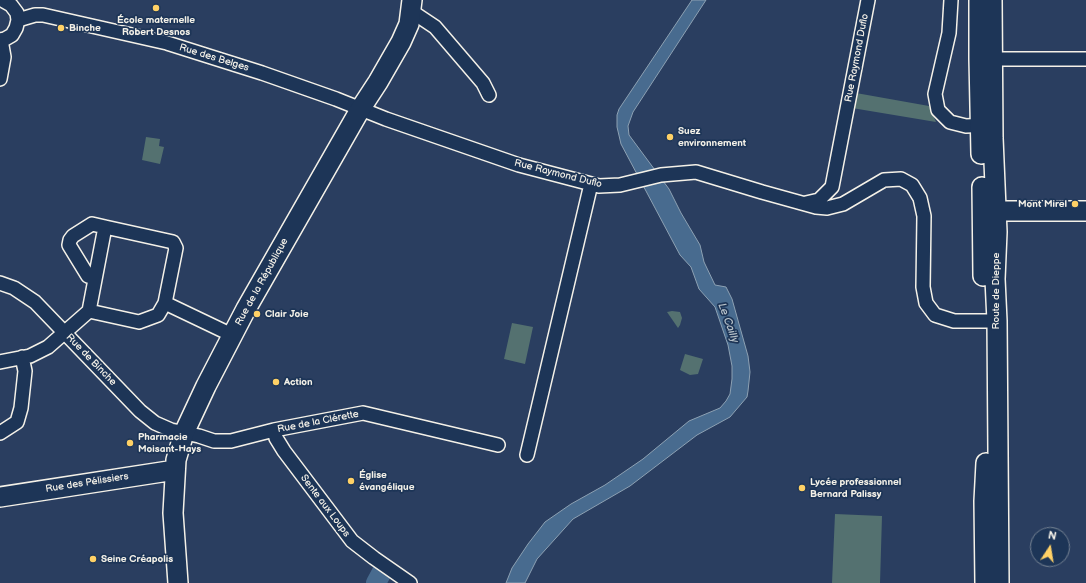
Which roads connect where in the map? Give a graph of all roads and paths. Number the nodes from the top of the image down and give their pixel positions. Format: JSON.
{"nodes":[{"id":1,"x":868,"y":0,"type":"edge"},
{"id":2,"x":951,"y":0,"type":"edge"},
{"id":3,"x":979,"y":0,"type":"edge"},
{"id":4,"x":992,"y":0,"type":"edge"},
{"id":5,"x":9,"y":2,"type":"edge"},
{"id":6,"x":411,"y":6,"type":"edge"},
{"id":7,"x":18,"y":20,"type":"junction"},
{"id":8,"x":1,"y":40,"type":"edge"},
{"id":9,"x":986,"y":59,"type":"junction"},
{"id":10,"x":1086,"y":59,"type":"edge"},
{"id":11,"x":0,"y":79,"type":"edge"},
{"id":12,"x":489,"y":95,"type":"dead end"},
{"id":13,"x":360,"y":108,"type":"junction"},
{"id":14,"x":987,"y":125,"type":"junction"},
{"id":15,"x":591,"y":184,"type":"junction"},
{"id":16,"x":832,"y":187,"type":"junction"},
{"id":17,"x":806,"y":203,"type":"junction"},
{"id":18,"x":843,"y":204,"type":"junction"},
{"id":19,"x":989,"y":211,"type":"junction"},
{"id":20,"x":1086,"y":211,"type":"edge"},
{"id":21,"x":106,"y":227,"type":"junction"},
{"id":22,"x":95,"y":278,"type":"junction"},
{"id":23,"x":0,"y":283,"type":"edge"},
{"id":24,"x":165,"y":303,"type":"junction"},
{"id":25,"x":89,"y":311,"type":"junction"},
{"id":26,"x":990,"y":322,"type":"junction"},
{"id":27,"x":64,"y":332,"type":"junction"},
{"id":28,"x":232,"y":335,"type":"junction"},
{"id":29,"x":22,"y":357,"type":"junction"},
{"id":30,"x":0,"y":362,"type":"edge"},
{"id":31,"x":274,"y":430,"type":"junction"},
{"id":32,"x":184,"y":432,"type":"junction"},
{"id":33,"x":0,"y":433,"type":"edge"},
{"id":34,"x":498,"y":445,"type":"dead end"},
{"id":35,"x":527,"y":455,"type":"dead end"},
{"id":36,"x":175,"y":465,"type":"junction"},
{"id":37,"x":0,"y":497,"type":"edge"},
{"id":38,"x":178,"y":583,"type":"edge"},
{"id":39,"x":410,"y":583,"type":"edge"},
{"id":40,"x":985,"y":583,"type":"edge"},
{"id":41,"x":999,"y":583,"type":"edge"}],
"edges":[{"from":1,"to":16,"type":"street","name":"Rue Raymond Duflo"},
{"from":2,"to":14,"type":"street"},
{"from":3,"to":9,"type":"main road","name":"Route de Dieppe"},
{"from":4,"to":9,"type":"main road","name":"Route de Dieppe"},
{"from":5,"to":7,"type":"street"},
{"from":6,"to":12,"type":"street"},
{"from":6,"to":13,"type":"main road","name":"Rue de la République"},
{"from":7,"to":8,"type":"street"},
{"from":7,"to":13,"type":"street","name":"Rue des Belges"},
{"from":8,"to":11,"type":"street"},
{"from":9,"to":10,"type":"street"},
{"from":9,"to":14,"type":"main road","name":"Route de Dieppe"},
{"from":13,"to":15,"type":"street","name":"Rue Raymond Duflo"},
{"from":13,"to":28,"type":"main road","name":"Rue de la République"},
{"from":14,"to":19,"type":"main road","name":"Route de Dieppe"},
{"from":15,"to":17,"type":"street","name":"Rue Raymond Duflo"},
{"from":15,"to":35,"type":"street"},
{"from":16,"to":17,"type":"street"},
{"from":16,"to":18,"type":"street"},
{"from":17,"to":18,"type":"street","name":"Rue Raymond Duflo"},
{"from":18,"to":26,"type":"street"},
{"from":19,"to":20,"type":"main road"},
{"from":19,"to":26,"type":"main road","name":"Route de Dieppe"},
{"from":21,"to":22,"type":"street"},
{"from":21,"to":22,"type":"street"},
{"from":21,"to":24,"type":"street"},
{"from":22,"to":25,"type":"street"},
{"from":23,"to":27,"type":"street","name":"Rue de Binche"},
{"from":24,"to":25,"type":"street"},
{"from":24,"to":28,"type":"street"},
{"from":25,"to":27,"type":"street"},
{"from":26,"to":40,"type":"main road","name":"Route de Dieppe"},
{"from":26,"to":41,"type":"main road","name":"Route de Dieppe"},
{"from":27,"to":29,"type":"street"},
{"from":27,"to":32,"type":"street","name":"Rue de Binche"},
{"from":28,"to":32,"type":"main road","name":"Rue de la République"},
{"from":29,"to":30,"type":"street"},
{"from":29,"to":33,"type":"street"},
{"from":31,"to":32,"type":"street","name":"Rue de la Clérette"},
{"from":31,"to":34,"type":"street","name":"Rue de la Clérette"},
{"from":31,"to":39,"type":"street","name":"Sente aux Loups"},
{"from":32,"to":36,"type":"main road","name":"Rue de la République"},
{"from":36,"to":37,"type":"main road","name":"Rue des Pélissiers"},
{"from":36,"to":38,"type":"main road","name":"Rue de la République"}]}
